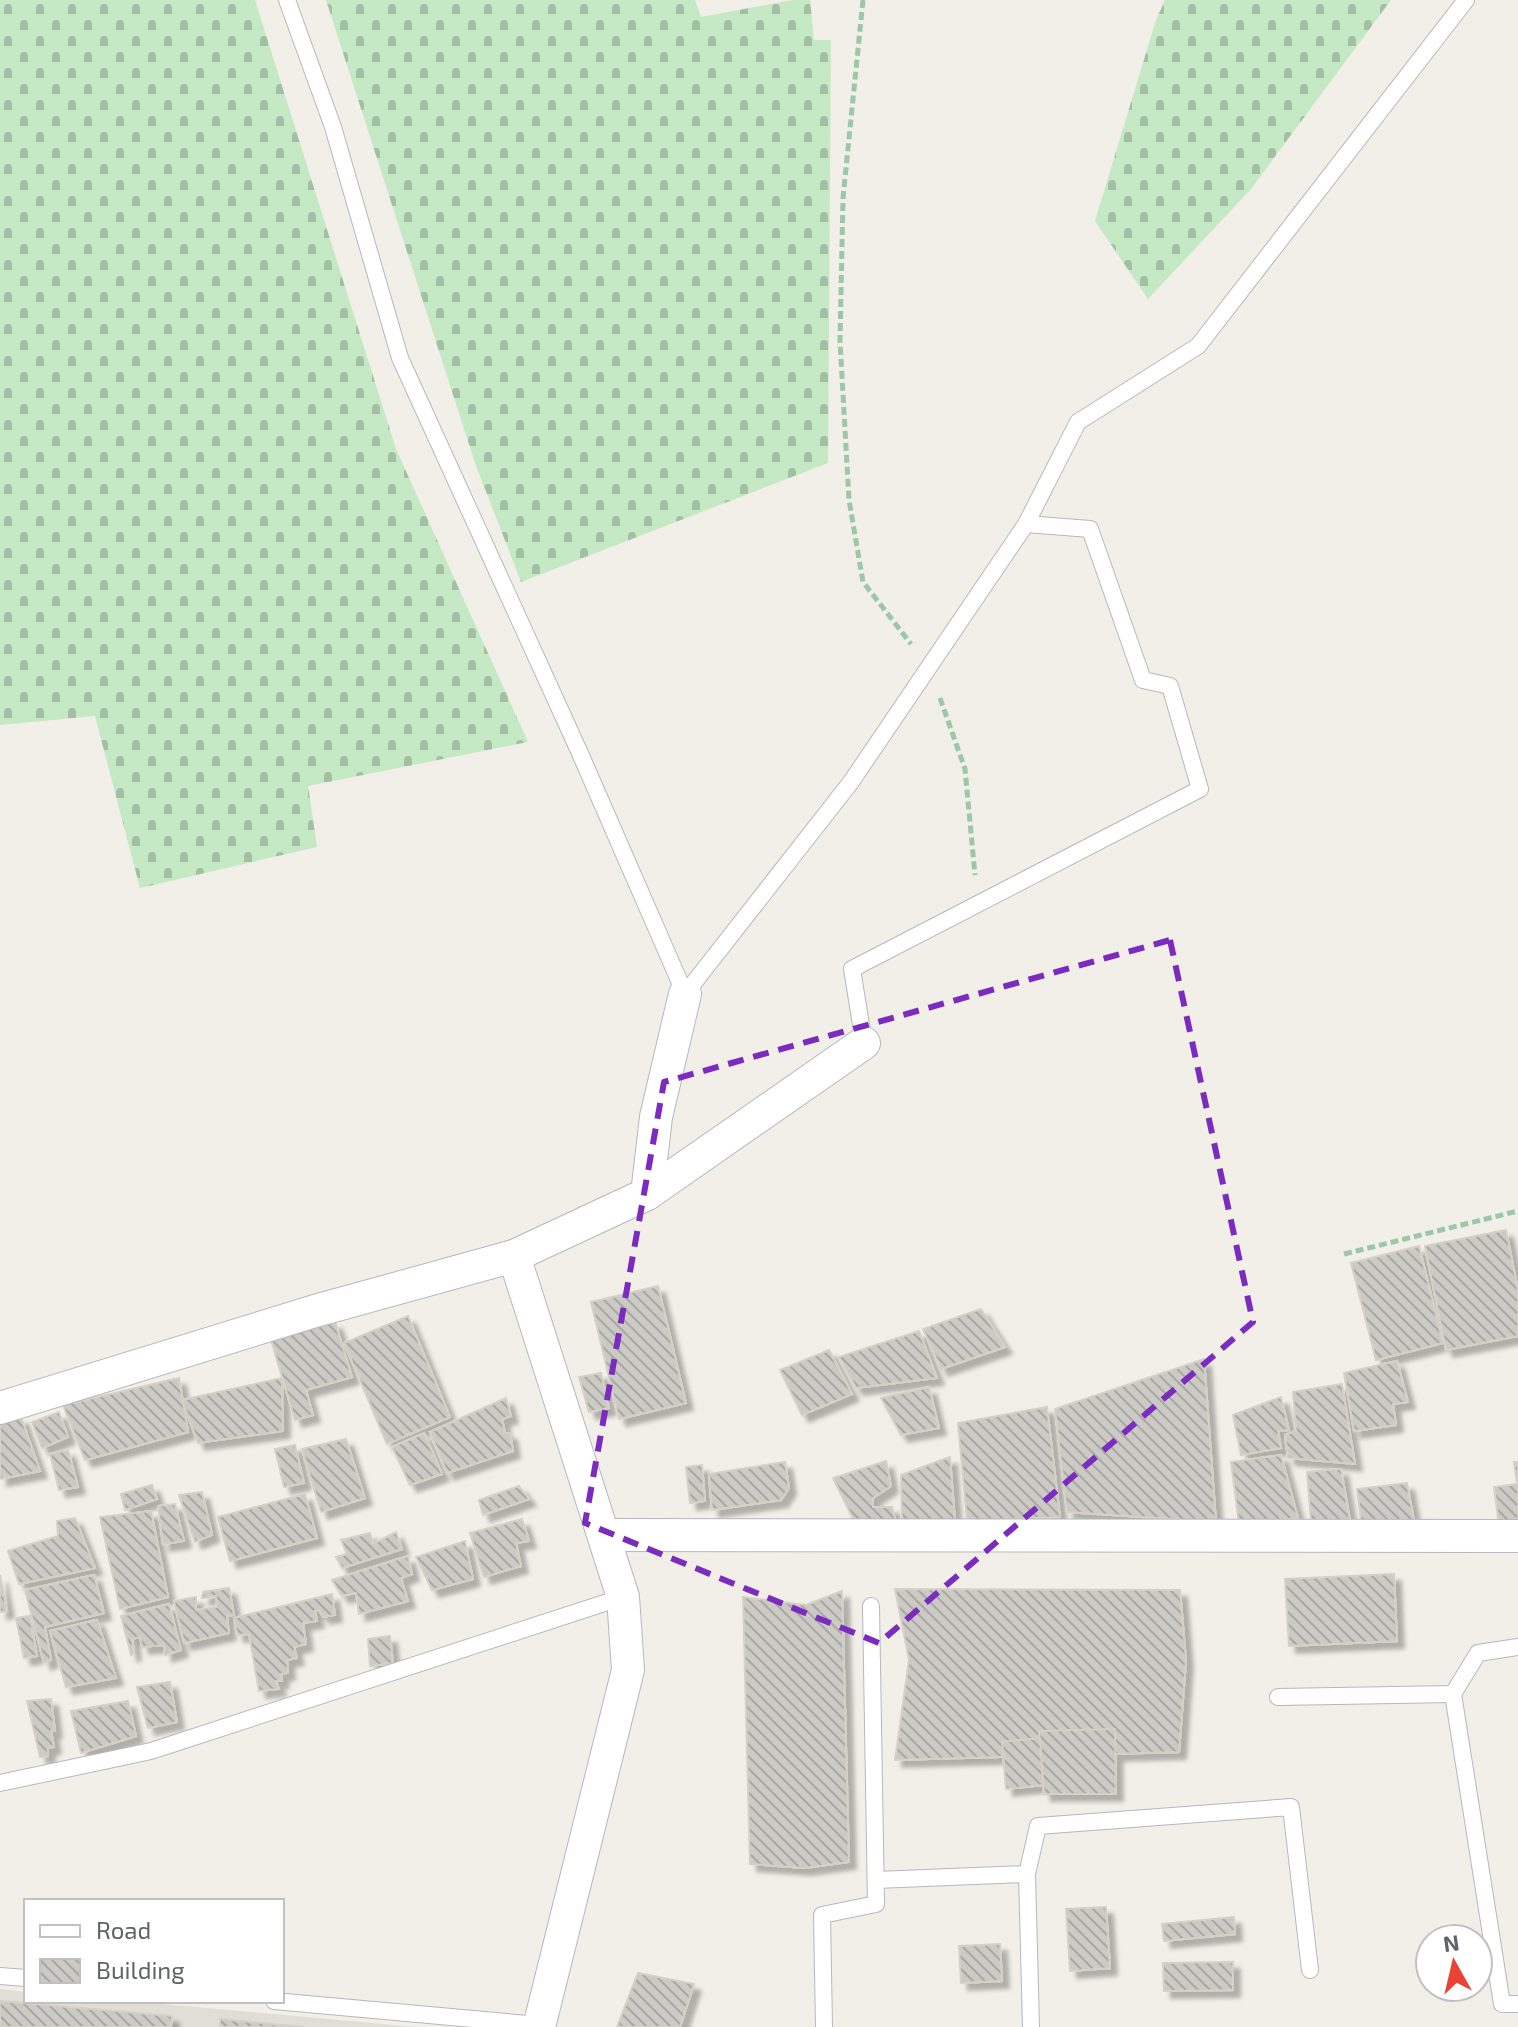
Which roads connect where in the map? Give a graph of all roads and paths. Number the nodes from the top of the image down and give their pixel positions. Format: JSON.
{"nodes":[{"id":1,"x":287,"y":0,"type":"edge"},
{"id":2,"x":863,"y":0,"type":"edge"},
{"id":3,"x":1466,"y":0,"type":"edge"},
{"id":4,"x":1026,"y":524,"type":"junction"},
{"id":5,"x":929,"y":668,"type":"junction"},
{"id":6,"x":978,"y":904,"type":"junction"},
{"id":7,"x":685,"y":994,"type":"junction"},
{"id":8,"x":864,"y":1043,"type":"joint"},
{"id":9,"x":647,"y":1194,"type":"junction"},
{"id":10,"x":1518,"y":1211,"type":"edge"},
{"id":11,"x":1344,"y":1254,"type":"dead end"},
{"id":12,"x":514,"y":1256,"type":"junction"},
{"id":13,"x":0,"y":1408,"type":"edge"},
{"id":14,"x":604,"y":1535,"type":"junction"},
{"id":15,"x":1518,"y":1536,"type":"edge"},
{"id":16,"x":623,"y":1597,"type":"junction"},
{"id":17,"x":871,"y":1606,"type":"dead end"},
{"id":18,"x":1518,"y":1647,"type":"edge"},
{"id":19,"x":1453,"y":1694,"type":"junction"},
{"id":20,"x":1278,"y":1697,"type":"dead end"},
{"id":21,"x":0,"y":1783,"type":"edge"},
{"id":22,"x":1027,"y":1874,"type":"junction"},
{"id":23,"x":876,"y":1880,"type":"junction"},
{"id":24,"x":1310,"y":1970,"type":"dead end"},
{"id":25,"x":0,"y":1976,"type":"edge"},
{"id":26,"x":24,"y":1978,"type":"edge"},
{"id":27,"x":284,"y":2002,"type":"edge"},
{"id":28,"x":1518,"y":2004,"type":"edge"},
{"id":29,"x":539,"y":2026,"type":"edge"},
{"id":30,"x":824,"y":2027,"type":"edge"},
{"id":31,"x":1031,"y":2027,"type":"edge"}],
"edges":[{"from":1,"to":7,"type":"lane"},
{"from":2,"to":5,"type":"path"},
{"from":3,"to":4,"type":"lane"},
{"from":4,"to":5,"type":"lane"},
{"from":4,"to":6,"type":"lane"},
{"from":5,"to":6,"type":"path"},
{"from":5,"to":7,"type":"lane"},
{"from":6,"to":8,"type":"lane"},
{"from":7,"to":9,"type":"street"},
{"from":8,"to":9,"type":"street"},
{"from":9,"to":12,"type":"street"},
{"from":10,"to":11,"type":"path"},
{"from":12,"to":13,"type":"street"},
{"from":12,"to":14,"type":"street"},
{"from":14,"to":15,"type":"street"},
{"from":14,"to":16,"type":"street"},
{"from":16,"to":21,"type":"lane"},
{"from":16,"to":29,"type":"street"},
{"from":17,"to":23,"type":"lane"},
{"from":18,"to":19,"type":"lane"},
{"from":19,"to":20,"type":"lane"},
{"from":19,"to":28,"type":"lane"},
{"from":22,"to":23,"type":"lane"},
{"from":22,"to":24,"type":"lane"},
{"from":22,"to":31,"type":"lane"},
{"from":23,"to":30,"type":"lane"},
{"from":25,"to":26,"type":"lane"},
{"from":27,"to":29,"type":"lane"}]}
